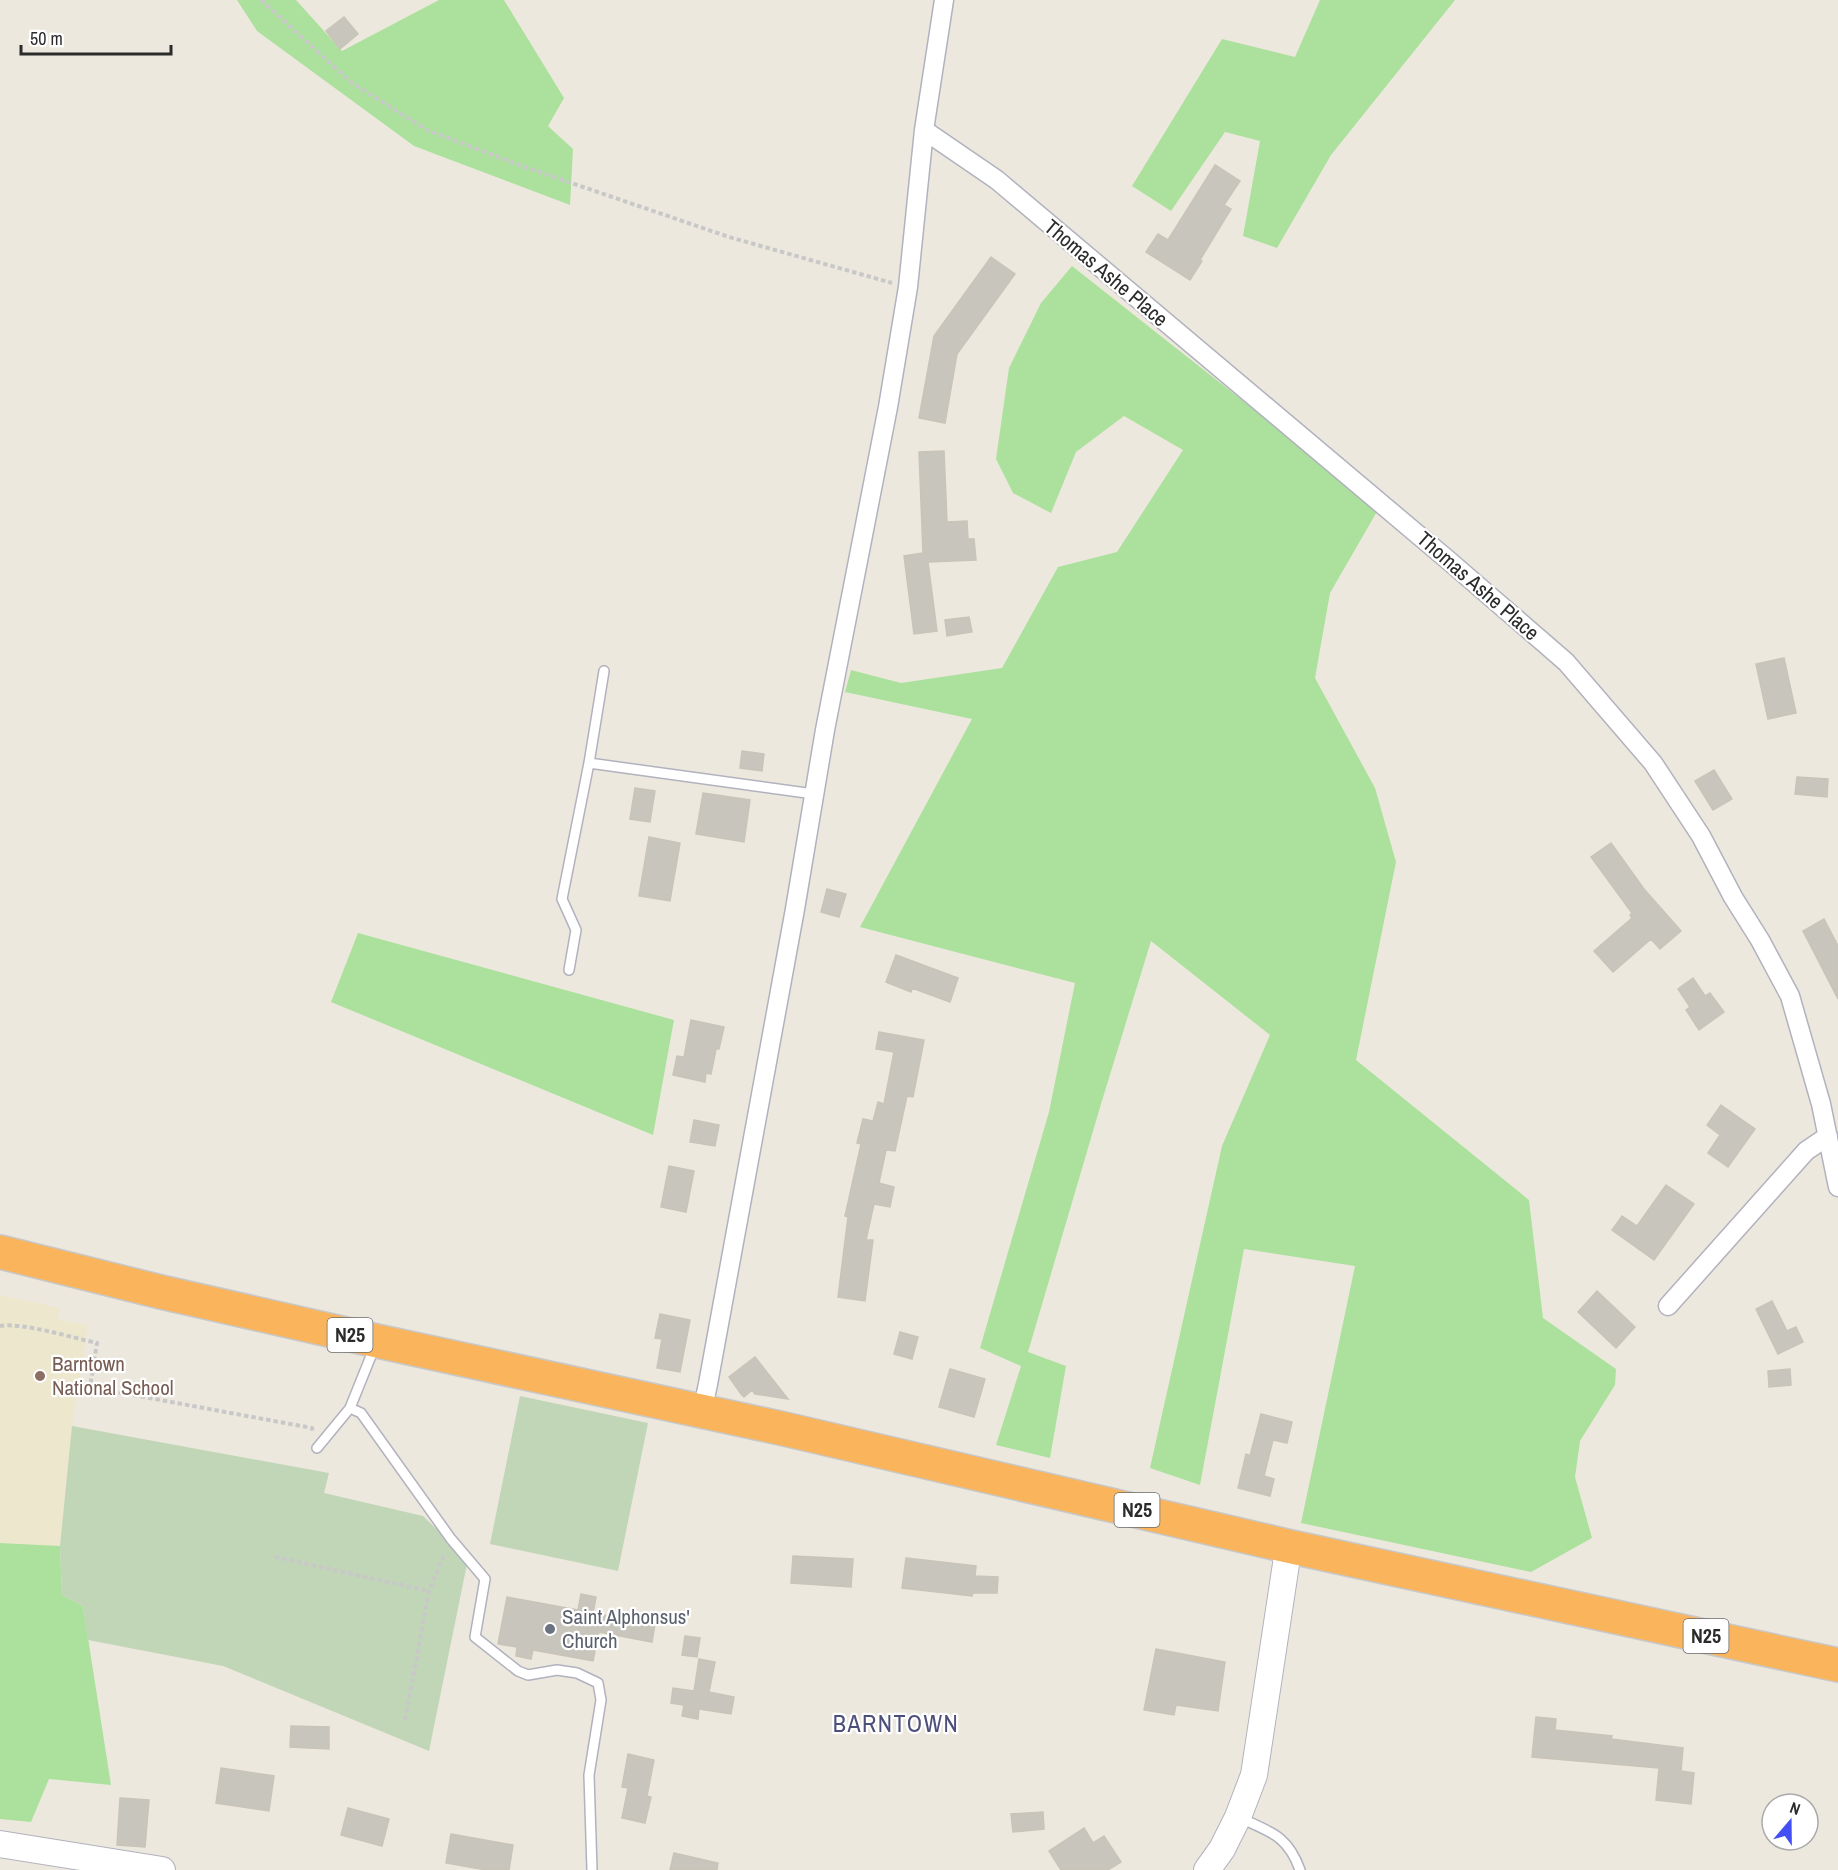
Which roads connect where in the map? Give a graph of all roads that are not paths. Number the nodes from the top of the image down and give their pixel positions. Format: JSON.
{"nodes":[{"id":1,"x":944,"y":0,"type":"edge"},
{"id":2,"x":924,"y":130,"type":"junction"},
{"id":3,"x":604,"y":671,"type":"dead end"},
{"id":4,"x":590,"y":763,"type":"junction"},
{"id":5,"x":814,"y":794,"type":"junction"},
{"id":6,"x":569,"y":969,"type":"dead end"},
{"id":7,"x":1828,"y":1136,"type":"junction"},
{"id":8,"x":1838,"y":1188,"type":"edge"},
{"id":9,"x":0,"y":1252,"type":"edge"},
{"id":10,"x":1668,"y":1306,"type":"dead end"},
{"id":11,"x":377,"y":1341,"type":"junction"},
{"id":12,"x":350,"y":1408,"type":"junction"},
{"id":13,"x":702,"y":1412,"type":"junction"},
{"id":14,"x":317,"y":1448,"type":"road end"},
{"id":15,"x":1287,"y":1545,"type":"junction"},
{"id":16,"x":1838,"y":1665,"type":"edge"},
{"id":17,"x":1238,"y":1817,"type":"junction"},
{"id":18,"x":0,"y":1844,"type":"edge"},
{"id":19,"x":162,"y":1870,"type":"edge"},
{"id":20,"x":592,"y":1870,"type":"edge"},
{"id":21,"x":1206,"y":1870,"type":"edge"},
{"id":22,"x":1300,"y":1870,"type":"edge"}],
"edges":[{"from":1,"to":2,"type":"street"},
{"from":2,"to":5,"type":"street"},
{"from":2,"to":7,"type":"street","name":"Thomas Ashe Place"},
{"from":3,"to":4,"type":"lane"},
{"from":4,"to":5,"type":"lane"},
{"from":4,"to":6,"type":"lane"},
{"from":5,"to":13,"type":"street"},
{"from":7,"to":8,"type":"street","name":"Thomas Ashe Place"},
{"from":7,"to":10,"type":"street"},
{"from":9,"to":11,"type":"highway","number":"N25"},
{"from":11,"to":12,"type":"lane"},
{"from":11,"to":13,"type":"highway","number":"N25"},
{"from":12,"to":14,"type":"lane"},
{"from":12,"to":20,"type":"lane"},
{"from":13,"to":15,"type":"highway","number":"N25"},
{"from":15,"to":16,"type":"highway","number":"N25"},
{"from":15,"to":17,"type":"street"},
{"from":17,"to":21,"type":"street"},
{"from":17,"to":22,"type":"lane"},
{"from":18,"to":19,"type":"street"}]}
